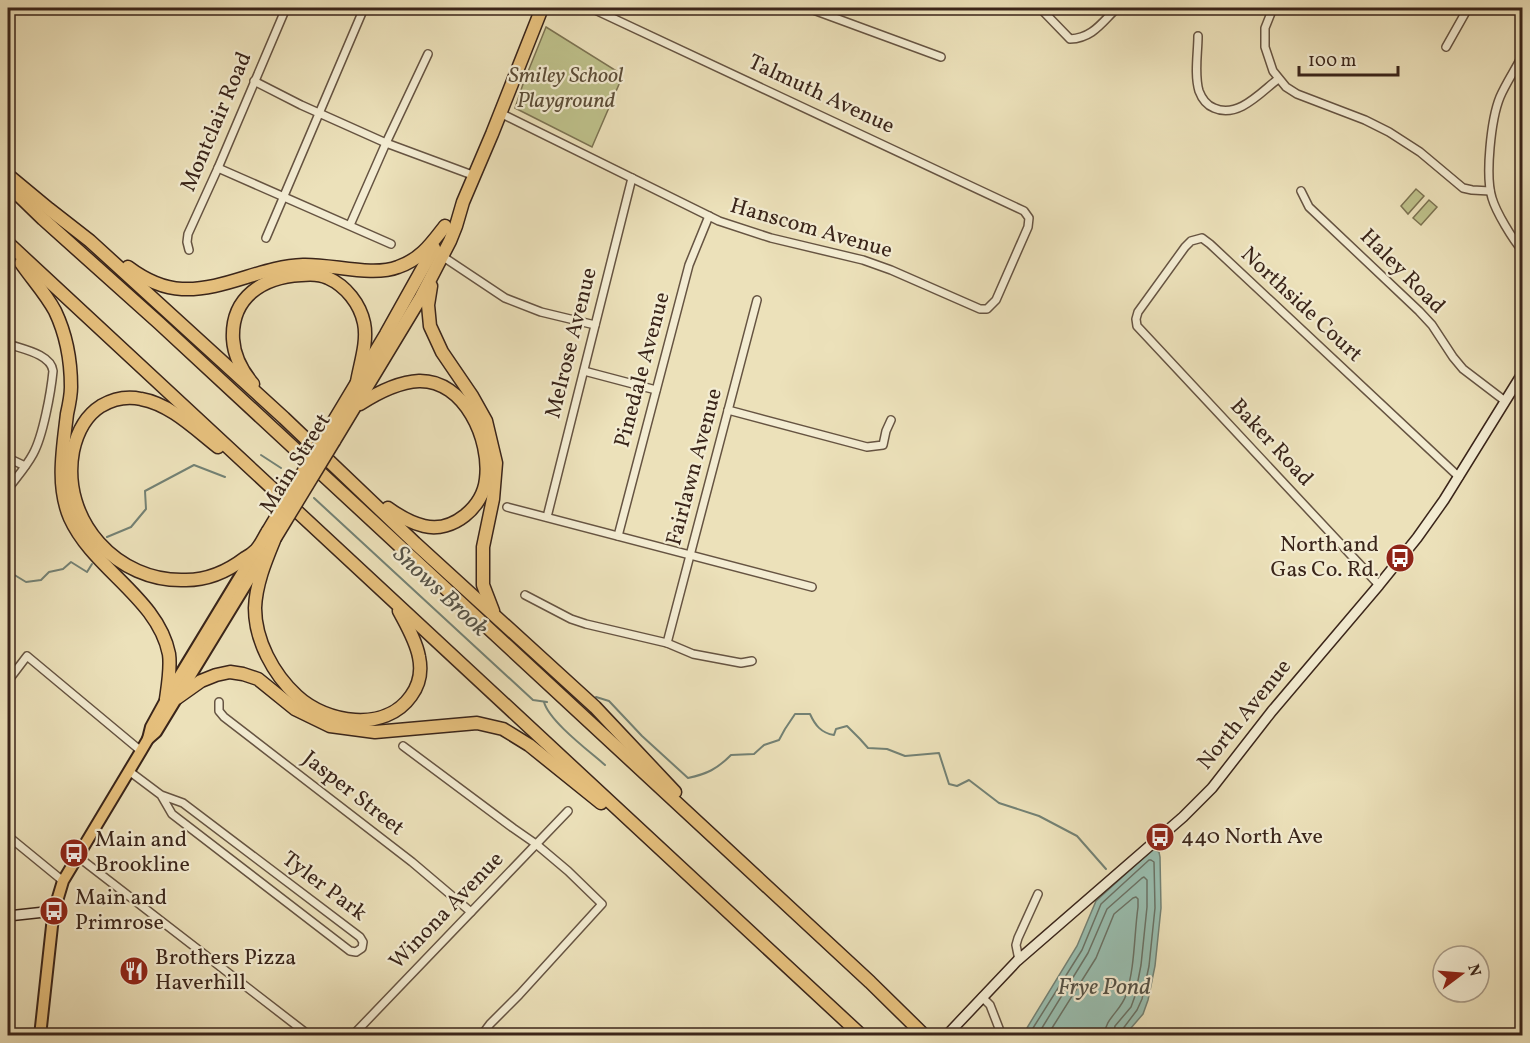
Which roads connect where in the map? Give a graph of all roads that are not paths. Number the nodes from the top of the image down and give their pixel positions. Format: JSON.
{"nodes":[{"id":1,"x":286,"y":8,"type":"edge"},
{"id":2,"x":364,"y":8,"type":"edge"},
{"id":3,"x":542,"y":8,"type":"edge"},
{"id":4,"x":591,"y":8,"type":"edge"},
{"id":5,"x":808,"y":8,"type":"edge"},
{"id":6,"x":1040,"y":8,"type":"edge"},
{"id":7,"x":1117,"y":8,"type":"edge"},
{"id":8,"x":1273,"y":8,"type":"edge"},
{"id":9,"x":1468,"y":8,"type":"edge"},
{"id":10,"x":1198,"y":36,"type":"dead end"},
{"id":11,"x":1446,"y":47,"type":"dead end"},
{"id":12,"x":428,"y":54,"type":"dead end"},
{"id":13,"x":1522,"y":56,"type":"edge"},
{"id":14,"x":941,"y":57,"type":"dead end"},
{"id":15,"x":1278,"y":79,"type":"junction"},
{"id":16,"x":254,"y":81,"type":"junction"},
{"id":17,"x":319,"y":112,"type":"junction"},
{"id":18,"x":500,"y":113,"type":"junction"},
{"id":19,"x":386,"y":143,"type":"junction"},
{"id":20,"x":218,"y":168,"type":"junction"},
{"id":21,"x":8,"y":175,"type":"edge"},
{"id":22,"x":475,"y":176,"type":"junction"},
{"id":23,"x":632,"y":178,"type":"junction"},
{"id":24,"x":8,"y":185,"type":"edge"},
{"id":25,"x":1301,"y":191,"type":"dead end"},
{"id":26,"x":1490,"y":191,"type":"junction"},
{"id":27,"x":284,"y":196,"type":"junction"},
{"id":28,"x":463,"y":202,"type":"junction"},
{"id":29,"x":709,"y":216,"type":"junction"},
{"id":30,"x":350,"y":225,"type":"junction"},
{"id":31,"x":445,"y":226,"type":"junction"},
{"id":32,"x":1511,"y":233,"type":"junction"},
{"id":33,"x":266,"y":238,"type":"dead end"},
{"id":34,"x":1522,"y":240,"type":"edge"},
{"id":35,"x":90,"y":241,"type":"junction"},
{"id":36,"x":8,"y":244,"type":"edge"},
{"id":37,"x":391,"y":244,"type":"dead end"},
{"id":38,"x":189,"y":250,"type":"dead end"},
{"id":39,"x":1522,"y":250,"type":"edge"},
{"id":40,"x":442,"y":256,"type":"junction"},
{"id":41,"x":433,"y":275,"type":"junction"},
{"id":42,"x":757,"y":300,"type":"dead end"},
{"id":43,"x":985,"y":309,"type":"joint"},
{"id":44,"x":595,"y":325,"type":"junction"},
{"id":45,"x":1137,"y":326,"type":"joint"},
{"id":46,"x":8,"y":344,"type":"edge"},
{"id":47,"x":584,"y":370,"type":"junction"},
{"id":48,"x":1522,"y":374,"type":"edge"},
{"id":49,"x":357,"y":382,"type":"junction"},
{"id":50,"x":656,"y":390,"type":"junction"},
{"id":51,"x":1506,"y":401,"type":"junction"},
{"id":52,"x":356,"y":406,"type":"junction"},
{"id":53,"x":728,"y":410,"type":"junction"},
{"id":54,"x":284,"y":418,"type":"junction"},
{"id":55,"x":891,"y":420,"type":"dead end"},
{"id":56,"x":330,"y":438,"type":"junction"},
{"id":57,"x":8,"y":458,"type":"edge"},
{"id":58,"x":25,"y":466,"type":"junction"},
{"id":59,"x":258,"y":476,"type":"junction"},
{"id":60,"x":1459,"y":477,"type":"junction"},
{"id":61,"x":8,"y":489,"type":"edge"},
{"id":62,"x":360,"y":490,"type":"junction"},
{"id":63,"x":507,"y":507,"type":"dead end"},
{"id":64,"x":547,"y":517,"type":"junction"},
{"id":65,"x":272,"y":534,"type":"junction"},
{"id":66,"x":618,"y":536,"type":"junction"},
{"id":67,"x":257,"y":550,"type":"junction"},
{"id":68,"x":690,"y":555,"type":"junction"},
{"id":69,"x":1379,"y":585,"type":"junction"},
{"id":70,"x":812,"y":587,"type":"dead end"},
{"id":71,"x":525,"y":595,"type":"dead end"},
{"id":72,"x":394,"y":603,"type":"junction"},
{"id":73,"x":496,"y":618,"type":"junction"},
{"id":74,"x":667,"y":643,"type":"junction"},
{"id":75,"x":752,"y":661,"type":"dead end"},
{"id":76,"x":8,"y":681,"type":"edge"},
{"id":77,"x":172,"y":699,"type":"junction"},
{"id":78,"x":219,"y":702,"type":"dead end"},
{"id":79,"x":403,"y":746,"type":"dead end"},
{"id":80,"x":141,"y":751,"type":"junction"},
{"id":81,"x":129,"y":771,"type":"junction"},
{"id":82,"x":161,"y":795,"type":"junction"},
{"id":83,"x":568,"y":811,"type":"dead end"},
{"id":84,"x":8,"y":836,"type":"edge"},
{"id":85,"x":536,"y":844,"type":"junction"},
{"id":86,"x":730,"y":853,"type":"junction"},
{"id":87,"x":77,"y":856,"type":"junction"},
{"id":88,"x":671,"y":857,"type":"junction"},
{"id":89,"x":63,"y":881,"type":"junction"},
{"id":90,"x":1038,"y":894,"type":"dead end"},
{"id":91,"x":54,"y":911,"type":"junction"},
{"id":92,"x":471,"y":912,"type":"junction"},
{"id":93,"x":8,"y":916,"type":"edge"},
{"id":94,"x":1019,"y":960,"type":"junction"},
{"id":95,"x":982,"y":997,"type":"junction"},
{"id":96,"x":40,"y":1035,"type":"edge"},
{"id":97,"x":310,"y":1035,"type":"edge"},
{"id":98,"x":352,"y":1035,"type":"edge"},
{"id":99,"x":481,"y":1035,"type":"edge"},
{"id":100,"x":862,"y":1035,"type":"edge"},
{"id":101,"x":926,"y":1035,"type":"edge"},
{"id":102,"x":946,"y":1035,"type":"edge"},
{"id":103,"x":1002,"y":1035,"type":"edge"}],
"edges":[{"from":1,"to":16,"type":"street","name":"Montclair Road"},
{"from":2,"to":17,"type":"street"},
{"from":3,"to":18,"type":"highway","name":"Main Street"},
{"from":4,"to":43,"type":"street","name":"Talmuth Avenue"},
{"from":5,"to":14,"type":"street"},
{"from":6,"to":7,"type":"street"},
{"from":8,"to":15,"type":"street"},
{"from":9,"to":11,"type":"street"},
{"from":10,"to":15,"type":"street"},
{"from":12,"to":19,"type":"street"},
{"from":13,"to":26,"type":"street"},
{"from":15,"to":26,"type":"street"},
{"from":16,"to":17,"type":"street"},
{"from":16,"to":20,"type":"street","name":"Montclair Road"},
{"from":17,"to":19,"type":"street"},
{"from":17,"to":27,"type":"street"},
{"from":18,"to":22,"type":"highway","name":"Main Street"},
{"from":18,"to":23,"type":"street","name":"Hanscom Avenue"},
{"from":19,"to":22,"type":"street"},
{"from":19,"to":30,"type":"street"},
{"from":20,"to":27,"type":"street"},
{"from":20,"to":38,"type":"street","name":"Montclair Road"},
{"from":21,"to":35,"type":"highway"},
{"from":22,"to":28,"type":"highway","name":"Main Street"},
{"from":23,"to":29,"type":"street","name":"Hanscom Avenue"},
{"from":23,"to":44,"type":"street","name":"Melrose Avenue"},
{"from":24,"to":86,"type":"highway"},
{"from":25,"to":51,"type":"street","name":"Haley Road"},
{"from":26,"to":32,"type":"street"},
{"from":27,"to":30,"type":"street"},
{"from":27,"to":33,"type":"street"},
{"from":28,"to":31,"type":"highway","name":"Main Street"},
{"from":28,"to":40,"type":"highway","name":"Main Street"},
{"from":29,"to":43,"type":"street","name":"Hanscom Avenue"},
{"from":29,"to":50,"type":"street","name":"Pinedale Avenue"},
{"from":30,"to":37,"type":"street"},
{"from":31,"to":35,"type":"highway"},
{"from":31,"to":49,"type":"highway","name":"Main Street"},
{"from":32,"to":34,"type":"street"},
{"from":32,"to":39,"type":"street"},
{"from":35,"to":54,"type":"highway"},
{"from":36,"to":59,"type":"highway"},
{"from":36,"to":77,"type":"highway"},
{"from":40,"to":41,"type":"highway","name":"Main Street"},
{"from":40,"to":44,"type":"street"},
{"from":41,"to":52,"type":"highway","name":"Main Street"},
{"from":41,"to":73,"type":"highway"},
{"from":42,"to":53,"type":"street","name":"Fairlawn Avenue"},
{"from":44,"to":47,"type":"street","name":"Melrose Avenue"},
{"from":45,"to":60,"type":"street","name":"Northside Court"},
{"from":45,"to":69,"type":"street","name":"Baker Road"},
{"from":46,"to":58,"type":"street"},
{"from":47,"to":50,"type":"street"},
{"from":47,"to":64,"type":"street","name":"Melrose Avenue"},
{"from":48,"to":51,"type":"main road","name":"North Avenue"},
{"from":49,"to":54,"type":"highway"},
{"from":49,"to":56,"type":"highway","name":"Main Street"},
{"from":50,"to":66,"type":"street","name":"Pinedale Avenue"},
{"from":51,"to":60,"type":"main road","name":"North Avenue"},
{"from":52,"to":56,"type":"highway","name":"Main Street"},
{"from":52,"to":62,"type":"highway"},
{"from":53,"to":55,"type":"street"},
{"from":53,"to":68,"type":"street","name":"Fairlawn Avenue"},
{"from":54,"to":62,"type":"highway"},
{"from":56,"to":65,"type":"highway","name":"Main Street","bridge":true},
{"from":57,"to":58,"type":"street"},
{"from":58,"to":61,"type":"street"},
{"from":59,"to":67,"type":"highway"},
{"from":59,"to":72,"type":"highway"},
{"from":60,"to":69,"type":"main road","name":"North Avenue"},
{"from":62,"to":73,"type":"highway"},
{"from":63,"to":64,"type":"street"},
{"from":64,"to":66,"type":"street"},
{"from":65,"to":67,"type":"highway","name":"Main Street"},
{"from":65,"to":72,"type":"highway"},
{"from":65,"to":77,"type":"main road","name":"Main Street"},
{"from":66,"to":68,"type":"street"},
{"from":67,"to":77,"type":"main road","name":"Main Street"},
{"from":68,"to":70,"type":"street"},
{"from":68,"to":74,"type":"street","name":"Fairlawn Avenue"},
{"from":69,"to":94,"type":"main road","name":"North Avenue"},
{"from":71,"to":74,"type":"street"},
{"from":72,"to":88,"type":"highway"},
{"from":73,"to":86,"type":"highway"},
{"from":74,"to":75,"type":"street"},
{"from":76,"to":80,"type":"street"},
{"from":77,"to":80,"type":"main road","name":"Main Street"},
{"from":77,"to":88,"type":"highway"},
{"from":78,"to":92,"type":"street","name":"Jasper Street"},
{"from":79,"to":85,"type":"street"},
{"from":80,"to":81,"type":"main road","name":"Main Street"},
{"from":81,"to":82,"type":"street","name":"Tyler Park"},
{"from":81,"to":87,"type":"main road","name":"Main Street"},
{"from":82,"to":82,"type":"street","name":"Tyler Park"},
{"from":83,"to":85,"type":"street","name":"Winona Avenue"},
{"from":84,"to":89,"type":"street"},
{"from":85,"to":92,"type":"street","name":"Winona Avenue"},
{"from":85,"to":99,"type":"street"},
{"from":86,"to":101,"type":"highway"},
{"from":87,"to":89,"type":"main road","name":"Main Street"},
{"from":87,"to":97,"type":"street"},
{"from":88,"to":100,"type":"highway"},
{"from":89,"to":91,"type":"main road","name":"Main Street"},
{"from":90,"to":94,"type":"street"},
{"from":91,"to":93,"type":"main road"},
{"from":91,"to":96,"type":"main road","name":"Main Street"},
{"from":92,"to":98,"type":"street","name":"Winona Avenue"},
{"from":94,"to":95,"type":"main road","name":"North Avenue"},
{"from":95,"to":102,"type":"main road","name":"North Avenue"},
{"from":95,"to":103,"type":"street"}]}
